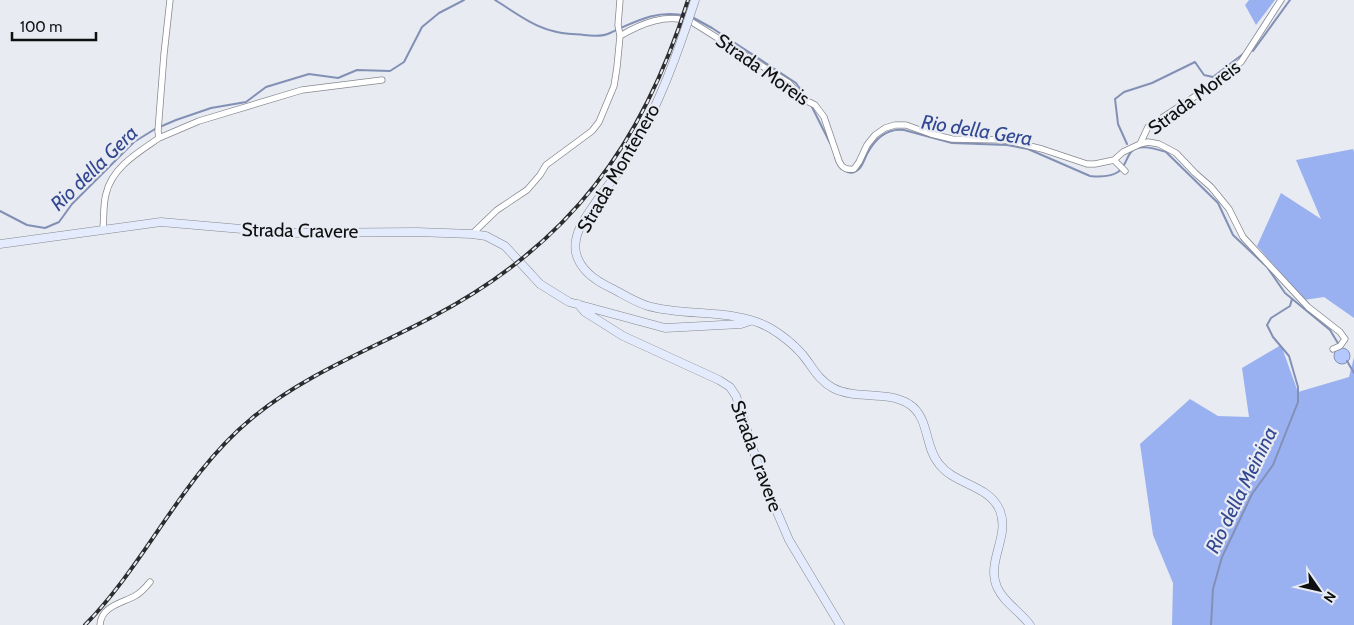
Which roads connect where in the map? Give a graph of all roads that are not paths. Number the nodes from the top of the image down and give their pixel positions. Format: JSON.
{"nodes":[{"id":1,"x":170,"y":0,"type":"edge"},
{"id":2,"x":620,"y":0,"type":"edge"},
{"id":3,"x":695,"y":0,"type":"edge"},
{"id":4,"x":1281,"y":0,"type":"edge"},
{"id":5,"x":619,"y":30,"type":"junction"},
{"id":6,"x":382,"y":80,"type":"dead end"},
{"id":7,"x":160,"y":138,"type":"junction"},
{"id":8,"x":1140,"y":144,"type":"junction"},
{"id":9,"x":1114,"y":160,"type":"junction"},
{"id":10,"x":1125,"y":171,"type":"dead end"},
{"id":11,"x":104,"y":229,"type":"junction"},
{"id":12,"x":472,"y":234,"type":"junction"},
{"id":13,"x":0,"y":244,"type":"edge"},
{"id":14,"x":578,"y":304,"type":"junction"},
{"id":15,"x":752,"y":320,"type":"junction"},
{"id":16,"x":1333,"y":348,"type":"dead end"},
{"id":17,"x":150,"y":582,"type":"dead end"},
{"id":18,"x":100,"y":625,"type":"edge"},
{"id":19,"x":840,"y":625,"type":"edge"},
{"id":20,"x":1030,"y":625,"type":"edge"}],
"edges":[{"from":1,"to":7,"type":"street"},
{"from":2,"to":5,"type":"street"},
{"from":3,"to":15,"type":"street","name":"Strada Montenero","bridge":true},
{"from":4,"to":8,"type":"street","name":"Strada Moreis"},
{"from":5,"to":9,"type":"street","name":"Strada Moreis"},
{"from":5,"to":12,"type":"street"},
{"from":6,"to":7,"type":"street"},
{"from":7,"to":11,"type":"street"},
{"from":8,"to":9,"type":"street"},
{"from":8,"to":16,"type":"street"},
{"from":9,"to":10,"type":"street"},
{"from":11,"to":12,"type":"street","name":"Strada Cravere"},
{"from":11,"to":13,"type":"street","name":"Strada Cravere"},
{"from":12,"to":14,"type":"street","name":"Strada Cravere"},
{"from":14,"to":15,"type":"street","name":"Strada Cravere"},
{"from":14,"to":19,"type":"street","name":"Strada Cravere"},
{"from":15,"to":20,"type":"street","name":"Strada Montenero"},
{"from":17,"to":18,"type":"street"}]}
